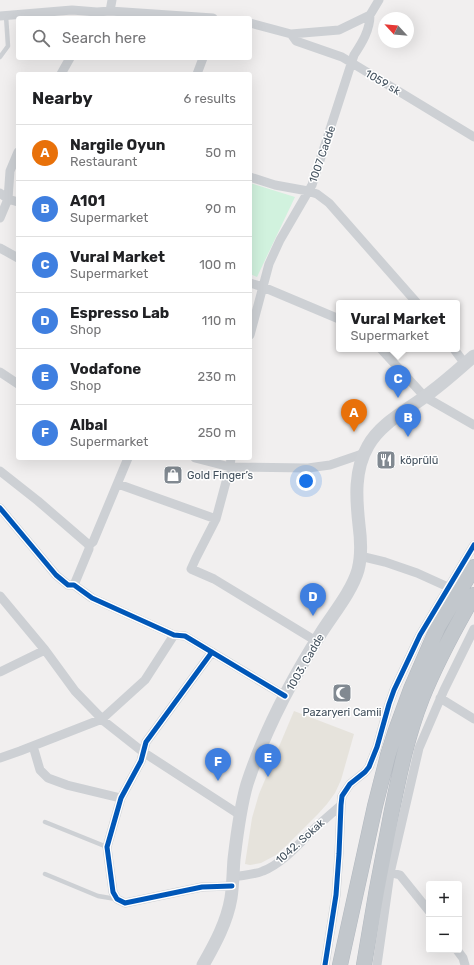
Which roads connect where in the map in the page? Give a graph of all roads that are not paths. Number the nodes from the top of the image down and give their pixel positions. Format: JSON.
{"nodes":[{"id":1,"x":112,"y":0,"type":"edge"},
{"id":2,"x":379,"y":0,"type":"edge"},
{"id":3,"x":110,"y":11,"type":"junction"},
{"id":4,"x":95,"y":15,"type":"edge"},
{"id":5,"x":370,"y":15,"type":"junction"},
{"id":6,"x":3,"y":16,"type":"edge"},
{"id":7,"x":183,"y":16,"type":"edge"},
{"id":8,"x":252,"y":24,"type":"edge"},
{"id":9,"x":291,"y":34,"type":"junction"},
{"id":10,"x":0,"y":57,"type":"edge"},
{"id":11,"x":69,"y":60,"type":"edge"},
{"id":12,"x":202,"y":60,"type":"edge"},
{"id":13,"x":352,"y":63,"type":"junction"},
{"id":14,"x":62,"y":72,"type":"edge"},
{"id":15,"x":198,"y":72,"type":"edge"},
{"id":16,"x":474,"y":137,"type":"edge"},
{"id":17,"x":16,"y":157,"type":"edge"},
{"id":18,"x":252,"y":178,"type":"edge"},
{"id":19,"x":308,"y":191,"type":"junction"},
{"id":20,"x":0,"y":193,"type":"edge"},
{"id":21,"x":8,"y":199,"type":"junction"},
{"id":22,"x":16,"y":201,"type":"edge"},
{"id":23,"x":0,"y":218,"type":"edge"},
{"id":24,"x":0,"y":248,"type":"edge"},
{"id":25,"x":16,"y":257,"type":"edge"},
{"id":26,"x":252,"y":284,"type":"edge"},
{"id":27,"x":263,"y":287,"type":"junction"},
{"id":28,"x":414,"y":300,"type":"edge"},
{"id":29,"x":336,"y":318,"type":"edge"},
{"id":30,"x":252,"y":328,"type":"edge"},
{"id":31,"x":384,"y":352,"type":"edge"},
{"id":32,"x":458,"y":352,"type":"edge"},
{"id":33,"x":470,"y":360,"type":"edge"},
{"id":34,"x":0,"y":372,"type":"edge"},
{"id":35,"x":16,"y":383,"type":"edge"},
{"id":36,"x":425,"y":397,"type":"junction"},
{"id":37,"x":474,"y":425,"type":"edge"},
{"id":38,"x":365,"y":452,"type":"junction"},
{"id":39,"x":127,"y":460,"type":"edge"},
{"id":40,"x":213,"y":460,"type":"edge"},
{"id":41,"x":231,"y":462,"type":"edge"},
{"id":42,"x":0,"y":471,"type":"edge"},
{"id":43,"x":118,"y":484,"type":"junction"},
{"id":44,"x":0,"y":508,"type":"edge"},
{"id":45,"x":216,"y":519,"type":"junction"},
{"id":46,"x":89,"y":545,"type":"junction"},
{"id":47,"x":474,"y":545,"type":"edge"},
{"id":48,"x":360,"y":556,"type":"junction"},
{"id":49,"x":474,"y":568,"type":"edge"},
{"id":50,"x":74,"y":585,"type":"junction"},
{"id":51,"x":448,"y":587,"type":"junction"},
{"id":52,"x":474,"y":595,"type":"edge"},
{"id":53,"x":0,"y":596,"type":"edge"},
{"id":54,"x":474,"y":629,"type":"edge"},
{"id":55,"x":174,"y":636,"type":"junction"},
{"id":56,"x":316,"y":641,"type":"junction"},
{"id":57,"x":45,"y":650,"type":"junction"},
{"id":58,"x":212,"y":652,"type":"junction"},
{"id":59,"x":0,"y":672,"type":"edge"},
{"id":60,"x":285,"y":696,"type":"junction"},
{"id":61,"x":440,"y":698,"type":"junction"},
{"id":62,"x":102,"y":719,"type":"junction"},
{"id":63,"x":474,"y":719,"type":"edge"},
{"id":64,"x":33,"y":746,"type":"junction"},
{"id":65,"x":143,"y":752,"type":"junction"},
{"id":66,"x":0,"y":758,"type":"edge"},
{"id":67,"x":121,"y":798,"type":"junction"},
{"id":68,"x":341,"y":805,"type":"junction"},
{"id":69,"x":240,"y":815,"type":"junction"},
{"id":70,"x":45,"y":822,"type":"dead end"},
{"id":71,"x":107,"y":847,"type":"junction"},
{"id":72,"x":385,"y":872,"type":"junction"},
{"id":73,"x":45,"y":874,"type":"dead end"},
{"id":74,"x":232,"y":881,"type":"junction"},
{"id":75,"x":117,"y":899,"type":"junction"},
{"id":76,"x":426,"y":907,"type":"edge"},
{"id":77,"x":460,"y":953,"type":"edge"},
{"id":78,"x":203,"y":965,"type":"edge"},
{"id":79,"x":325,"y":965,"type":"edge"},
{"id":80,"x":340,"y":965,"type":"edge"},
{"id":81,"x":364,"y":965,"type":"edge"},
{"id":82,"x":377,"y":965,"type":"edge"},
{"id":83,"x":465,"y":965,"type":"edge"}],
"edges":[{"from":1,"to":3,"type":"street"},
{"from":2,"to":5,"type":"street","name":"1007 Cadde"},
{"from":3,"to":4,"type":"street"},
{"from":3,"to":7,"type":"street"},
{"from":4,"to":6,"type":"street"},
{"from":5,"to":9,"type":"street"},
{"from":5,"to":13,"type":"street","name":"1007 Cadde"},
{"from":6,"to":10,"type":"lane"},
{"from":8,"to":9,"type":"street"},
{"from":9,"to":13,"type":"street","name":"1059 sk"},
{"from":11,"to":14,"type":"street"},
{"from":12,"to":15,"type":"street"},
{"from":13,"to":16,"type":"street","name":"1059 sk"},
{"from":13,"to":19,"type":"street","name":"1007 Cadde"},
{"from":17,"to":21,"type":"street"},
{"from":18,"to":19,"type":"street"},
{"from":19,"to":27,"type":"street","name":"1007 Cadde"},
{"from":19,"to":28,"type":"street"},
{"from":20,"to":21,"type":"street"},
{"from":21,"to":22,"type":"street"},
{"from":21,"to":23,"type":"street"},
{"from":24,"to":25,"type":"street"},
{"from":26,"to":27,"type":"street"},
{"from":27,"to":29,"type":"street"},
{"from":27,"to":30,"type":"street","name":"1007 Cadde"},
{"from":31,"to":36,"type":"street"},
{"from":32,"to":33,"type":"street"},
{"from":33,"to":36,"type":"main road","name":"1003. Cadde"},
{"from":34,"to":35,"type":"street"},
{"from":36,"to":37,"type":"street"},
{"from":36,"to":38,"type":"main road","name":"1003. Cadde"},
{"from":38,"to":41,"type":"street"},
{"from":38,"to":48,"type":"main road","name":"1003. Cadde"},
{"from":39,"to":43,"type":"street"},
{"from":40,"to":41,"type":"street"},
{"from":41,"to":45,"type":"street"},
{"from":42,"to":46,"type":"street"},
{"from":43,"to":45,"type":"street"},
{"from":43,"to":46,"type":"street"},
{"from":44,"to":50,"type":"street"},
{"from":45,"to":56,"type":"street"},
{"from":46,"to":50,"type":"street"},
{"from":47,"to":51,"type":"street"},
{"from":48,"to":51,"type":"street"},
{"from":48,"to":56,"type":"main road","name":"1003. Cadde"},
{"from":49,"to":80,"type":"highway"},
{"from":50,"to":55,"type":"street"},
{"from":51,"to":68,"type":"street"},
{"from":52,"to":72,"type":"highway"},
{"from":53,"to":57,"type":"street"},
{"from":54,"to":61,"type":"street"},
{"from":55,"to":58,"type":"street"},
{"from":55,"to":62,"type":"street"},
{"from":56,"to":60,"type":"main road","name":"1003. Cadde"},
{"from":57,"to":59,"type":"street"},
{"from":57,"to":62,"type":"street"},
{"from":58,"to":60,"type":"street"},
{"from":58,"to":65,"type":"street"},
{"from":60,"to":69,"type":"main road","name":"1003. Cadde"},
{"from":61,"to":63,"type":"street"},
{"from":61,"to":72,"type":"street"},
{"from":62,"to":64,"type":"street"},
{"from":62,"to":65,"type":"street"},
{"from":64,"to":66,"type":"street"},
{"from":64,"to":67,"type":"street"},
{"from":65,"to":67,"type":"street"},
{"from":65,"to":69,"type":"street"},
{"from":67,"to":71,"type":"street"},
{"from":68,"to":74,"type":"street","name":"1042. Sokak"},
{"from":68,"to":79,"type":"street"},
{"from":69,"to":74,"type":"main road","name":"1003. Cadde"},
{"from":70,"to":71,"type":"lane"},
{"from":71,"to":75,"type":"street"},
{"from":72,"to":76,"type":"street"},
{"from":72,"to":81,"type":"highway"},
{"from":72,"to":82,"type":"street"},
{"from":73,"to":75,"type":"lane"},
{"from":74,"to":75,"type":"street","name":"1042. Sokak"},
{"from":74,"to":78,"type":"main road","name":"1003. Cadde"},
{"from":77,"to":83,"type":"street"}]}
